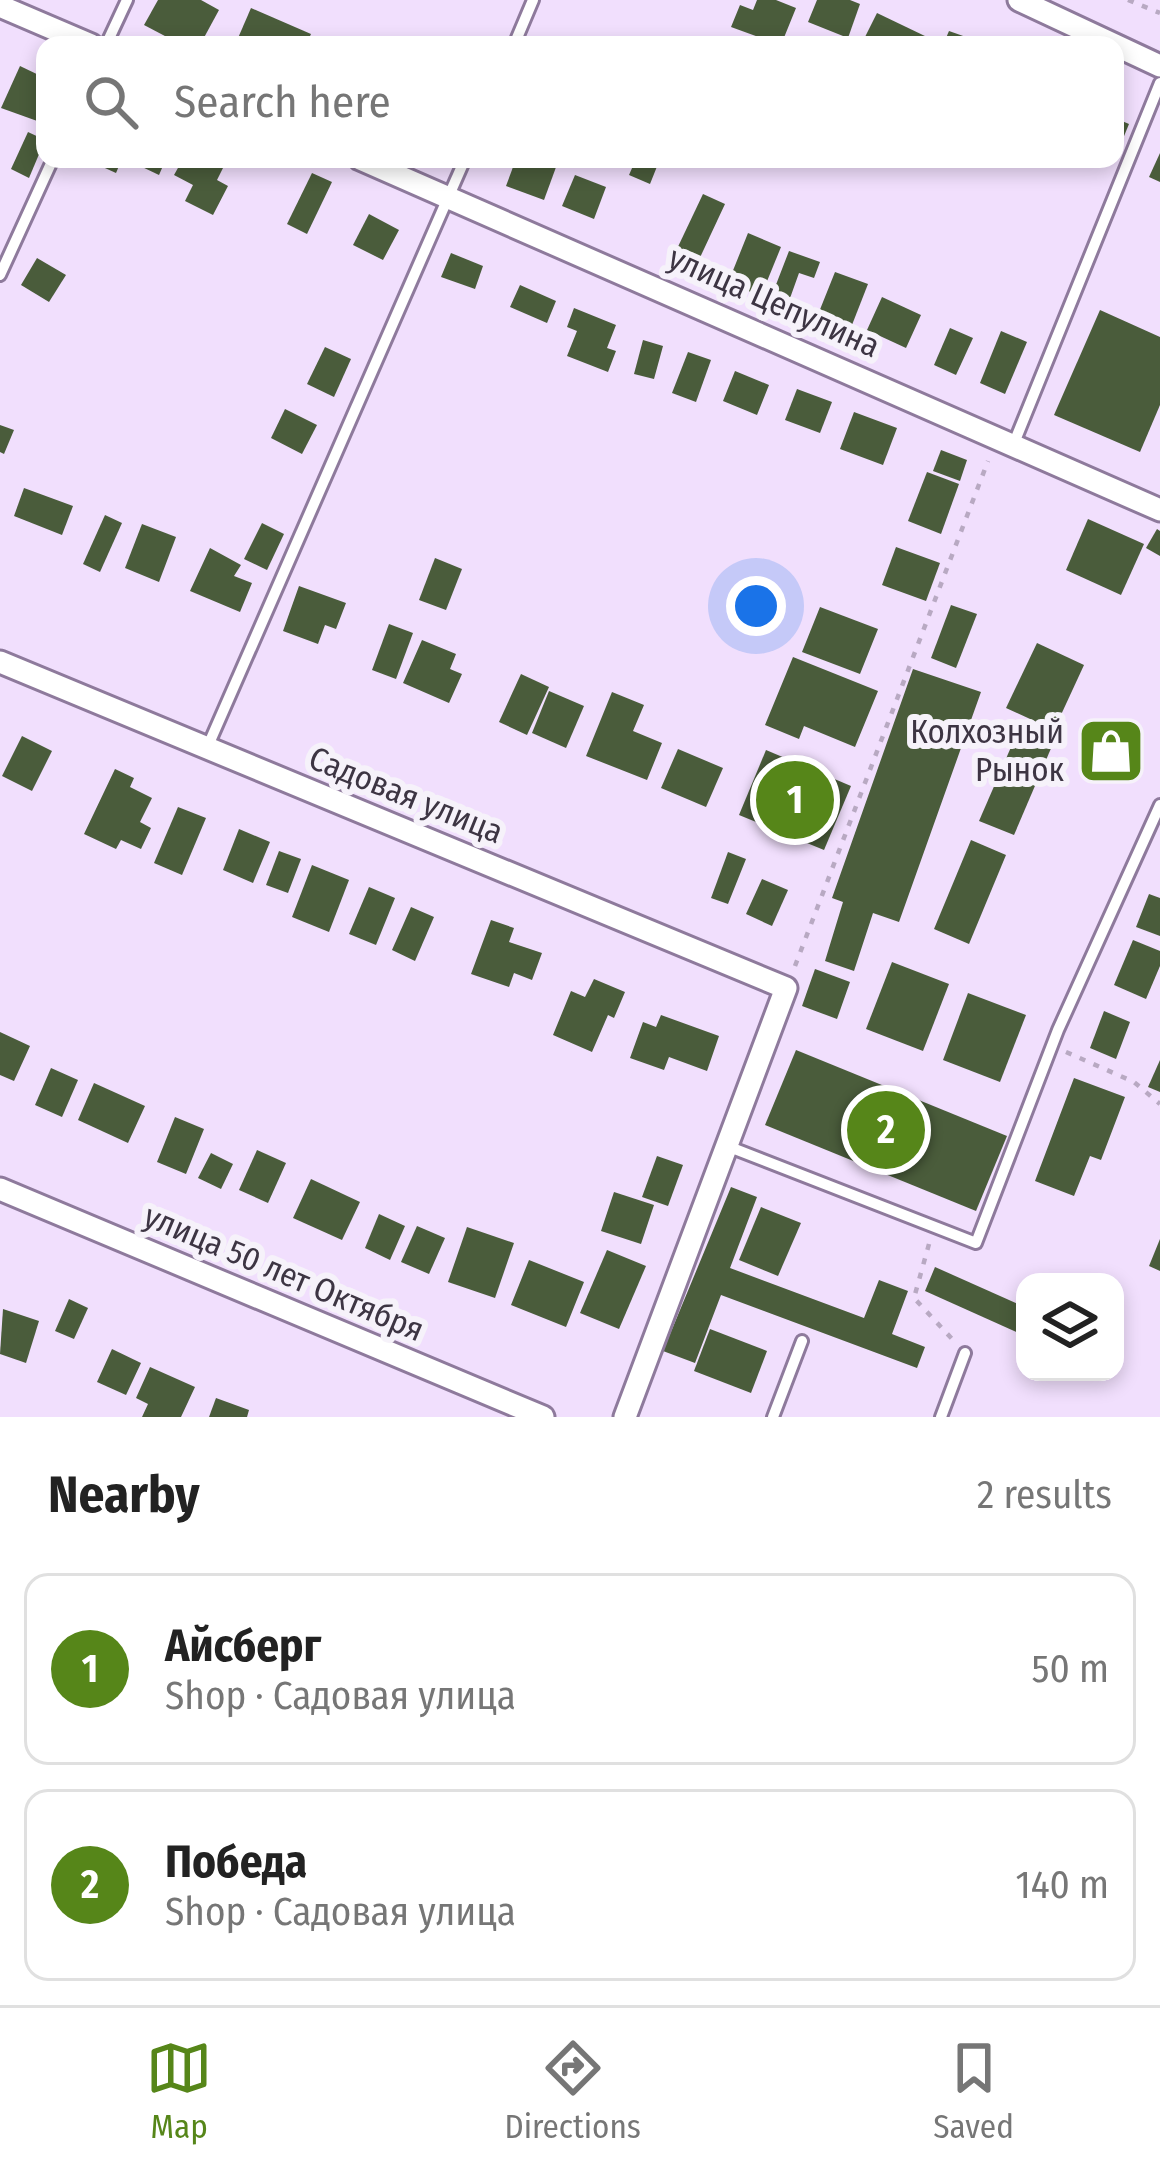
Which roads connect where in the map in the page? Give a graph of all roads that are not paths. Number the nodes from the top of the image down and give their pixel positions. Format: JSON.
{"nodes":[{"id":1,"x":127,"y":0,"type":"edge"},
{"id":2,"x":533,"y":0,"type":"edge"},
{"id":3,"x":1019,"y":0,"type":"edge"},
{"id":4,"x":0,"y":6,"type":"edge"},
{"id":5,"x":70,"y":36,"type":"edge"},
{"id":6,"x":110,"y":36,"type":"edge"},
{"id":7,"x":518,"y":36,"type":"edge"},
{"id":8,"x":1096,"y":36,"type":"edge"},
{"id":9,"x":1124,"y":49,"type":"edge"},
{"id":10,"x":1160,"y":66,"type":"edge"},
{"id":11,"x":1160,"y":83,"type":"edge"},
{"id":12,"x":1124,"y":166,"type":"edge"},
{"id":13,"x":49,"y":168,"type":"edge"},
{"id":14,"x":381,"y":168,"type":"edge"},
{"id":15,"x":461,"y":168,"type":"edge"},
{"id":16,"x":1123,"y":168,"type":"edge"},
{"id":17,"x":449,"y":197,"type":"junction"},
{"id":18,"x":0,"y":275,"type":"edge"},
{"id":19,"x":1006,"y":440,"type":"junction"},
{"id":20,"x":1160,"y":510,"type":"edge"},
{"id":21,"x":0,"y":662,"type":"edge"},
{"id":22,"x":207,"y":748,"type":"junction"},
{"id":23,"x":1160,"y":806,"type":"edge"},
{"id":24,"x":727,"y":1146,"type":"junction"},
{"id":25,"x":0,"y":1189,"type":"edge"},
{"id":26,"x":802,"y":1341,"type":"dead end"},
{"id":27,"x":965,"y":1353,"type":"road end"},
{"id":28,"x":543,"y":1417,"type":"edge"},
{"id":29,"x":625,"y":1417,"type":"edge"},
{"id":30,"x":773,"y":1417,"type":"edge"},
{"id":31,"x":941,"y":1417,"type":"edge"}],
"edges":[{"from":1,"to":6,"type":"lane"},
{"from":2,"to":7,"type":"lane"},
{"from":3,"to":8,"type":"street"},
{"from":4,"to":5,"type":"street"},
{"from":9,"to":10,"type":"street"},
{"from":11,"to":12,"type":"lane"},
{"from":13,"to":18,"type":"lane"},
{"from":14,"to":17,"type":"street","name":"улица Цепулина"},
{"from":15,"to":17,"type":"lane"},
{"from":16,"to":19,"type":"lane"},
{"from":17,"to":19,"type":"street","name":"улица Цепулина"},
{"from":17,"to":22,"type":"lane"},
{"from":19,"to":20,"type":"street","name":"улица Цепулина"},
{"from":21,"to":22,"type":"street","name":"Садовая улица"},
{"from":22,"to":24,"type":"street","name":"Садовая улица"},
{"from":23,"to":24,"type":"lane"},
{"from":24,"to":29,"type":"street"},
{"from":25,"to":28,"type":"street","name":"улица 50 лет Октября"},
{"from":26,"to":30,"type":"lane"},
{"from":27,"to":31,"type":"lane"}]}
